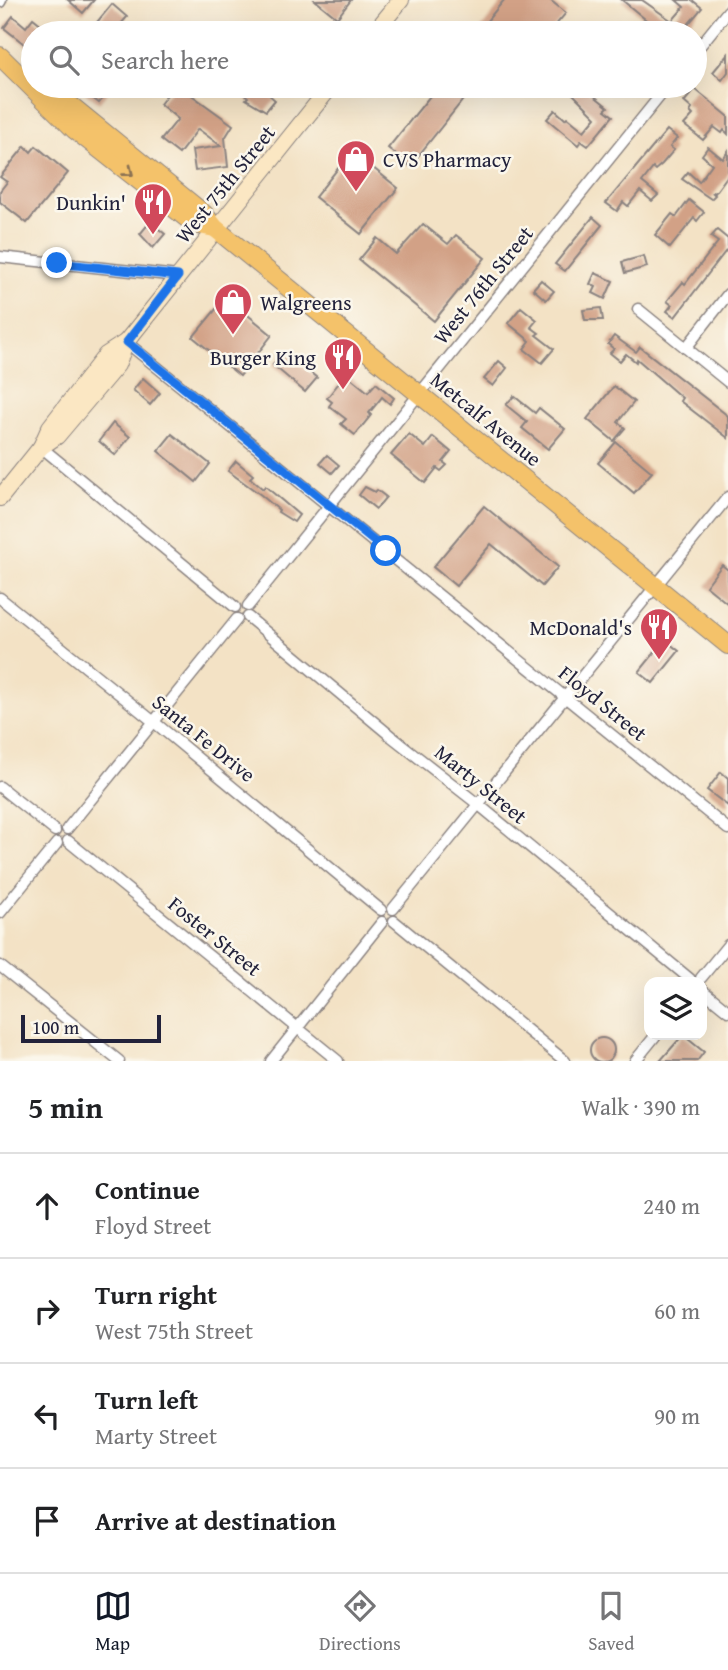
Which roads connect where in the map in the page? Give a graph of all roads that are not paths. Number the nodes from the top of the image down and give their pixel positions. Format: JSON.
{"nodes":[{"id":1,"x":401,"y":0,"type":"edge"},
{"id":2,"x":728,"y":11,"type":"edge"},
{"id":3,"x":383,"y":21,"type":"edge"},
{"id":4,"x":707,"y":37,"type":"edge"},
{"id":5,"x":0,"y":54,"type":"edge"},
{"id":6,"x":21,"y":68,"type":"edge"},
{"id":7,"x":21,"y":75,"type":"edge"},
{"id":8,"x":43,"y":98,"type":"edge"},
{"id":9,"x":62,"y":98,"type":"edge"},
{"id":10,"x":321,"y":98,"type":"edge"},
{"id":11,"x":658,"y":98,"type":"edge"},
{"id":12,"x":215,"y":228,"type":"junction"},
{"id":13,"x":0,"y":257,"type":"edge"},
{"id":14,"x":178,"y":276,"type":"junction"},
{"id":15,"x":728,"y":294,"type":"edge"},
{"id":16,"x":638,"y":309,"type":"dead end"},
{"id":17,"x":127,"y":342,"type":"junction"},
{"id":18,"x":686,"y":348,"type":"junction"},
{"id":19,"x":728,"y":382,"type":"edge"},
{"id":20,"x":420,"y":394,"type":"junction"},
{"id":21,"x":41,"y":447,"type":"junction"},
{"id":22,"x":728,"y":497,"type":"edge"},
{"id":23,"x":0,"y":498,"type":"edge"},
{"id":24,"x":330,"y":505,"type":"junction"},
{"id":25,"x":655,"y":585,"type":"junction"},
{"id":26,"x":0,"y":598,"type":"edge"},
{"id":27,"x":242,"y":612,"type":"junction"},
{"id":28,"x":728,"y":645,"type":"edge"},
{"id":29,"x":566,"y":698,"type":"junction"},
{"id":30,"x":154,"y":722,"type":"junction"},
{"id":31,"x":0,"y":787,"type":"edge"},
{"id":32,"x":479,"y":805,"type":"junction"},
{"id":33,"x":728,"y":829,"type":"edge"},
{"id":34,"x":62,"y":836,"type":"junction"},
{"id":35,"x":0,"y":914,"type":"edge"},
{"id":36,"x":387,"y":915,"type":"junction"},
{"id":37,"x":728,"y":945,"type":"edge"},
{"id":38,"x":0,"y":966,"type":"edge"},
{"id":39,"x":689,"y":977,"type":"edge"},
{"id":40,"x":696,"y":977,"type":"edge"},
{"id":41,"x":707,"y":994,"type":"edge"},
{"id":42,"x":728,"y":1012,"type":"edge"},
{"id":43,"x":297,"y":1028,"type":"junction"},
{"id":44,"x":652,"y":1040,"type":"edge"},
{"id":45,"x":119,"y":1061,"type":"edge"},
{"id":46,"x":271,"y":1061,"type":"edge"},
{"id":47,"x":338,"y":1061,"type":"edge"},
{"id":48,"x":565,"y":1061,"type":"edge"},
{"id":49,"x":635,"y":1061,"type":"edge"}],
"edges":[{"from":1,"to":3,"type":"main road"},
{"from":2,"to":4,"type":"street"},
{"from":5,"to":6,"type":"main road","name":"Metcalf Avenue"},
{"from":5,"to":7,"type":"main road","name":"Metcalf Avenue","one_way":true},
{"from":8,"to":12,"type":"main road","name":"Metcalf Avenue","one_way":true},
{"from":9,"to":12,"type":"main road","name":"Metcalf Avenue"},
{"from":10,"to":12,"type":"main road","name":"West 75th Street"},
{"from":11,"to":20,"type":"street","name":"West 76th Street"},
{"from":12,"to":14,"type":"main road","name":"West 75th Street"},
{"from":12,"to":20,"type":"main road","name":"Metcalf Avenue"},
{"from":13,"to":14,"type":"street"},
{"from":14,"to":17,"type":"main road","name":"West 75th Street"},
{"from":15,"to":18,"type":"street"},
{"from":16,"to":18,"type":"street"},
{"from":17,"to":21,"type":"main road","name":"West 75th Street"},
{"from":17,"to":24,"type":"street","name":"Floyd Street"},
{"from":18,"to":19,"type":"street"},
{"from":20,"to":24,"type":"street","name":"West 76th Street"},
{"from":20,"to":25,"type":"main road","name":"Metcalf Avenue"},
{"from":21,"to":23,"type":"main road","name":"West 75th Street"},
{"from":21,"to":27,"type":"street","name":"Marty Street"},
{"from":22,"to":25,"type":"street"},
{"from":24,"to":27,"type":"street","name":"West 76th Street"},
{"from":24,"to":29,"type":"street","name":"Floyd Street"},
{"from":25,"to":28,"type":"main road","name":"Metcalf Avenue"},
{"from":25,"to":29,"type":"street"},
{"from":26,"to":30,"type":"street","name":"Santa Fe Drive"},
{"from":27,"to":30,"type":"street","name":"West 76th Street"},
{"from":27,"to":32,"type":"street","name":"Marty Street"},
{"from":29,"to":32,"type":"street"},
{"from":29,"to":33,"type":"street","name":"Floyd Street"},
{"from":30,"to":34,"type":"street","name":"West 76th Street"},
{"from":30,"to":36,"type":"street","name":"Santa Fe Drive"},
{"from":31,"to":34,"type":"street","name":"Foster Street"},
{"from":32,"to":36,"type":"street"},
{"from":32,"to":39,"type":"street","name":"Marty Street"},
{"from":34,"to":35,"type":"street","name":"West 76th Street"},
{"from":34,"to":43,"type":"street","name":"Foster Street"},
{"from":36,"to":43,"type":"street"},
{"from":36,"to":48,"type":"street","name":"Santa Fe Drive"},
{"from":37,"to":40,"type":"street"},
{"from":38,"to":45,"type":"street"},
{"from":41,"to":42,"type":"street"},
{"from":43,"to":46,"type":"street"},
{"from":43,"to":47,"type":"street","name":"Foster Street"},
{"from":44,"to":49,"type":"street"}]}
